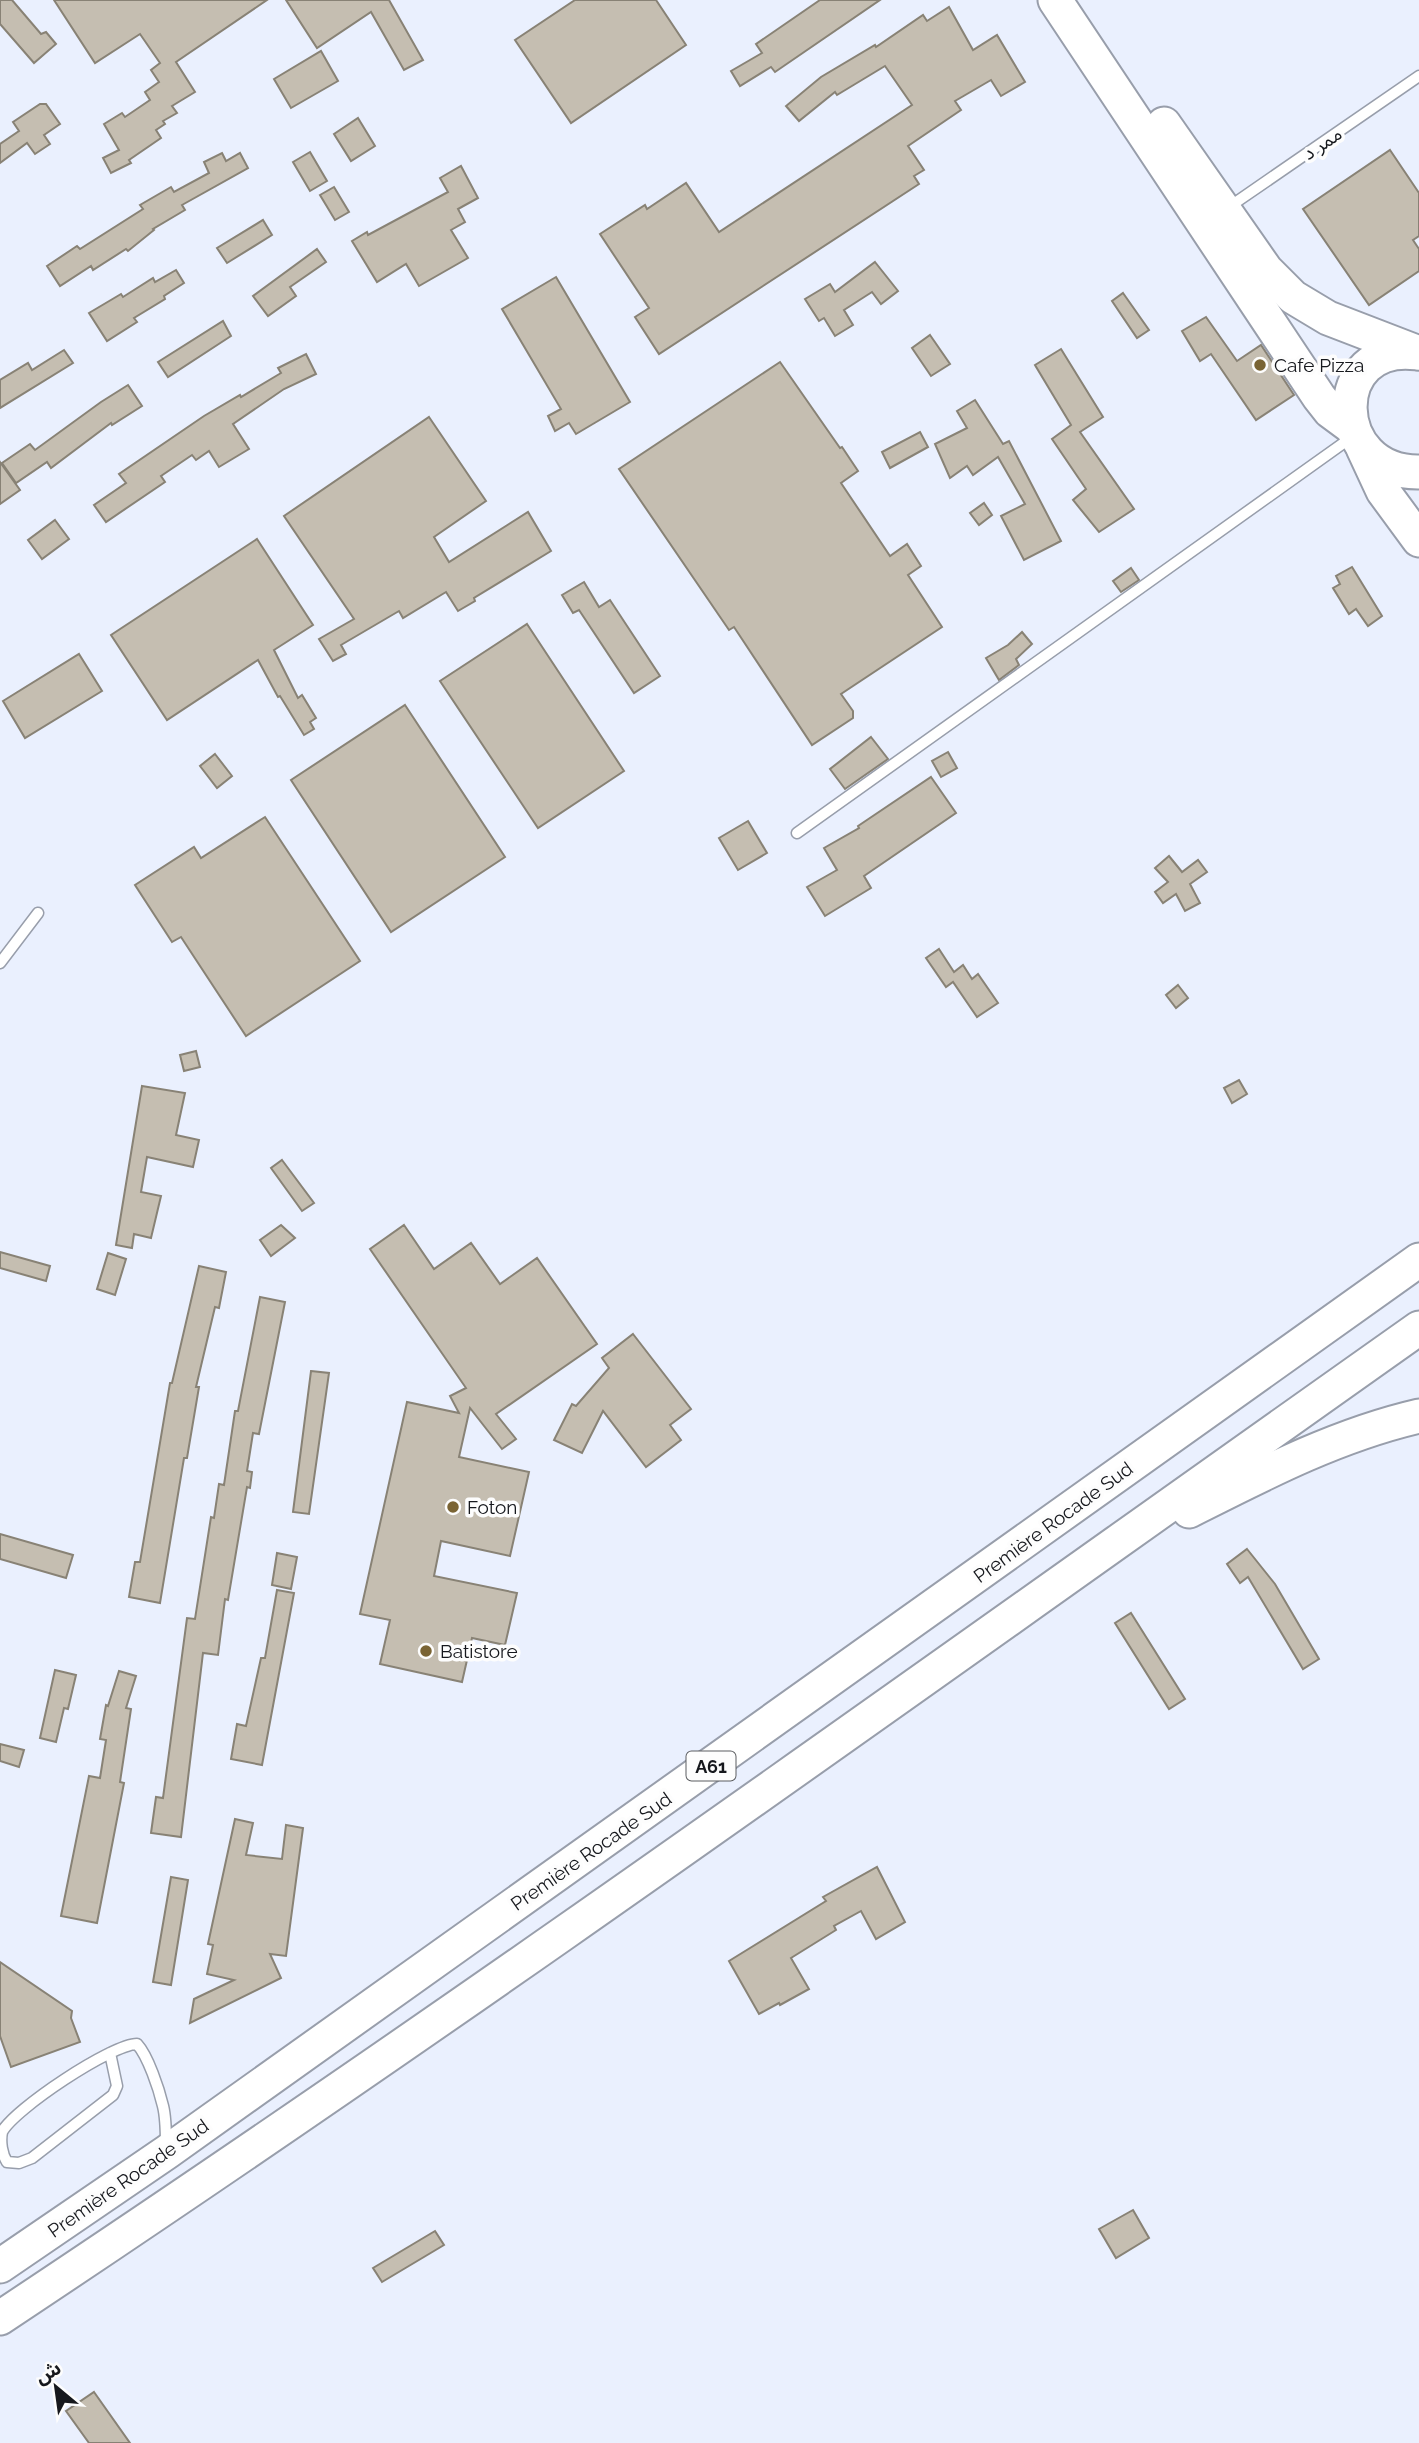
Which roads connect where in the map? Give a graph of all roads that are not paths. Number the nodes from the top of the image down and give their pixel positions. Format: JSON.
{"nodes":[{"id":1,"x":1055,"y":0,"type":"edge"},
{"id":2,"x":1078,"y":0,"type":"edge"},
{"id":3,"x":1419,"y":76,"type":"edge"},
{"id":4,"x":1224,"y":210,"type":"junction"},
{"id":5,"x":1419,"y":353,"type":"edge"},
{"id":6,"x":1357,"y":436,"type":"junction"},
{"id":7,"x":1419,"y":472,"type":"edge"},
{"id":8,"x":1419,"y":540,"type":"edge"},
{"id":9,"x":797,"y":833,"type":"dead end"},
{"id":10,"x":38,"y":912,"type":"dead end"},
{"id":11,"x":0,"y":963,"type":"edge"},
{"id":12,"x":1419,"y":1260,"type":"edge"},
{"id":13,"x":1419,"y":1328,"type":"edge"},
{"id":14,"x":1419,"y":1416,"type":"edge"},
{"id":15,"x":1090,"y":1561,"type":"junction"},
{"id":16,"x":110,"y":2053,"type":"junction"},
{"id":17,"x":167,"y":2152,"type":"junction"},
{"id":18,"x":0,"y":2266,"type":"edge"},
{"id":19,"x":0,"y":2318,"type":"edge"}],
"edges":[{"from":1,"to":6,"type":"highway"},
{"from":2,"to":4,"type":"highway"},
{"from":3,"to":4,"type":"lane","name":"ممر د"},
{"from":4,"to":5,"type":"highway"},
{"from":5,"to":6,"type":"highway"},
{"from":6,"to":7,"type":"highway"},
{"from":6,"to":8,"type":"highway"},
{"from":6,"to":9,"type":"lane"},
{"from":10,"to":11,"type":"lane"},
{"from":12,"to":17,"type":"highway","name":"Première Rocade Sud","number":"A61"},
{"from":13,"to":15,"type":"highway","number":"A61"},
{"from":14,"to":15,"type":"highway"},
{"from":15,"to":19,"type":"highway","number":"A61"},
{"from":16,"to":16,"type":"lane"},
{"from":16,"to":17,"type":"lane"},
{"from":17,"to":18,"type":"highway","name":"Première Rocade Sud","number":"A61"}]}
